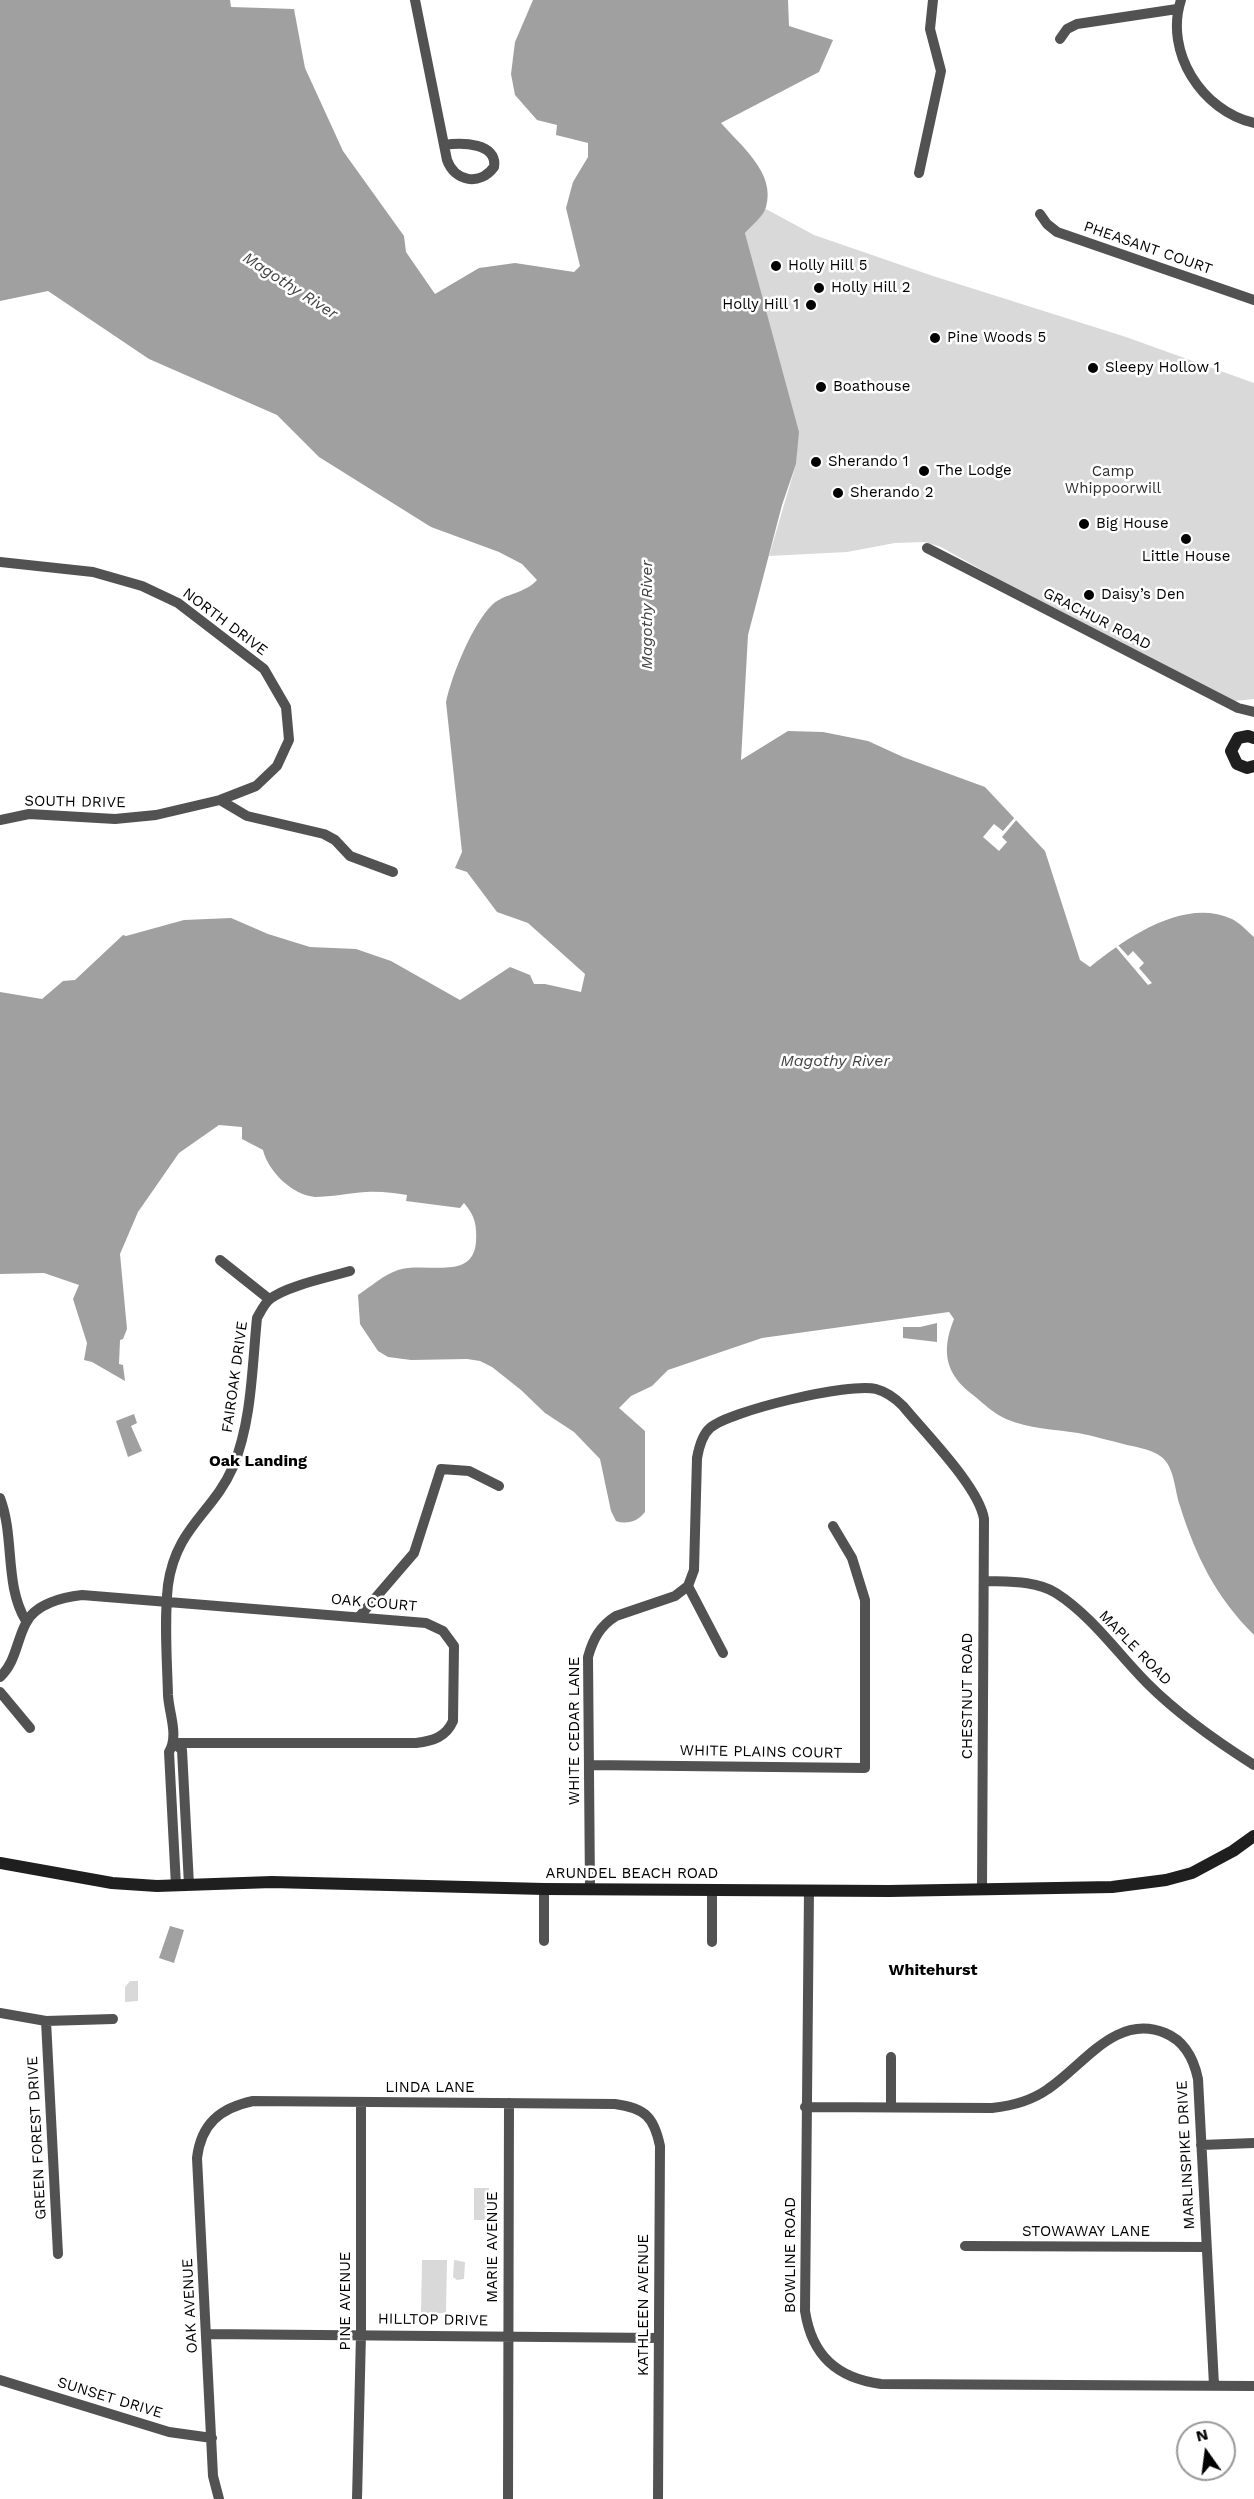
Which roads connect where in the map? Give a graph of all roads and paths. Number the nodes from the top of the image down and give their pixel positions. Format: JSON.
{"nodes":[{"id":1,"x":415,"y":0,"type":"edge"},
{"id":2,"x":933,"y":0,"type":"edge"},
{"id":3,"x":1179,"y":5,"type":"edge"},
{"id":4,"x":1060,"y":39,"type":"dead end"},
{"id":5,"x":1254,"y":123,"type":"edge"},
{"id":6,"x":444,"y":145,"type":"junction"},
{"id":7,"x":919,"y":173,"type":"dead end"},
{"id":8,"x":1040,"y":214,"type":"dead end"},
{"id":9,"x":1254,"y":300,"type":"edge"},
{"id":10,"x":927,"y":548,"type":"dead end"},
{"id":11,"x":0,"y":562,"type":"edge"},
{"id":12,"x":1254,"y":711,"type":"edge"},
{"id":13,"x":1254,"y":736,"type":"edge"},
{"id":14,"x":1254,"y":766,"type":"edge"},
{"id":15,"x":220,"y":800,"type":"junction"},
{"id":16,"x":0,"y":820,"type":"edge"},
{"id":17,"x":393,"y":872,"type":"dead end"},
{"id":18,"x":220,"y":1260,"type":"dead end"},
{"id":19,"x":350,"y":1271,"type":"dead end"},
{"id":20,"x":269,"y":1299,"type":"junction"},
{"id":21,"x":499,"y":1486,"type":"dead end"},
{"id":22,"x":0,"y":1498,"type":"edge"},
{"id":23,"x":833,"y":1526,"type":"dead end"},
{"id":24,"x":984,"y":1581,"type":"junction"},
{"id":25,"x":688,"y":1586,"type":"junction"},
{"id":26,"x":166,"y":1601,"type":"junction"},
{"id":27,"x":358,"y":1617,"type":"junction"},
{"id":28,"x":26,"y":1621,"type":"junction"},
{"id":29,"x":723,"y":1653,"type":"dead end"},
{"id":30,"x":0,"y":1677,"type":"edge"},
{"id":31,"x":0,"y":1692,"type":"edge"},
{"id":32,"x":30,"y":1728,"type":"dead end"},
{"id":33,"x":174,"y":1743,"type":"junction"},
{"id":34,"x":589,"y":1765,"type":"junction"},
{"id":35,"x":1254,"y":1765,"type":"edge"},
{"id":36,"x":1254,"y":1836,"type":"edge"},
{"id":37,"x":0,"y":1863,"type":"edge"},
{"id":38,"x":189,"y":1885,"type":"junction"},
{"id":39,"x":176,"y":1886,"type":"junction"},
{"id":40,"x":982,"y":1888,"type":"junction"},
{"id":41,"x":544,"y":1889,"type":"junction"},
{"id":42,"x":590,"y":1889,"type":"junction"},
{"id":43,"x":712,"y":1889,"type":"junction"},
{"id":44,"x":809,"y":1890,"type":"junction"},
{"id":45,"x":544,"y":1941,"type":"dead end"},
{"id":46,"x":712,"y":1942,"type":"dead end"},
{"id":47,"x":0,"y":2013,"type":"edge"},
{"id":48,"x":113,"y":2019,"type":"dead end"},
{"id":49,"x":46,"y":2021,"type":"junction"},
{"id":50,"x":891,"y":2057,"type":"dead end"},
{"id":51,"x":361,"y":2102,"type":"junction"},
{"id":52,"x":509,"y":2103,"type":"junction"},
{"id":53,"x":806,"y":2107,"type":"junction"},
{"id":54,"x":891,"y":2107,"type":"junction"},
{"id":55,"x":646,"y":2114,"type":"joint"},
{"id":56,"x":216,"y":2116,"type":"joint"},
{"id":57,"x":1254,"y":2143,"type":"edge"},
{"id":58,"x":1201,"y":2145,"type":"junction"},
{"id":59,"x":965,"y":2246,"type":"dead end"},
{"id":60,"x":1206,"y":2247,"type":"junction"},
{"id":61,"x":58,"y":2254,"type":"dead end"},
{"id":62,"x":206,"y":2334,"type":"junction"},
{"id":63,"x":361,"y":2334,"type":"junction"},
{"id":64,"x":508,"y":2336,"type":"junction"},
{"id":65,"x":659,"y":2338,"type":"junction"},
{"id":66,"x":0,"y":2380,"type":"edge"},
{"id":67,"x":1214,"y":2385,"type":"junction"},
{"id":68,"x":1254,"y":2386,"type":"edge"},
{"id":69,"x":212,"y":2438,"type":"junction"},
{"id":70,"x":219,"y":2499,"type":"edge"},
{"id":71,"x":357,"y":2499,"type":"edge"},
{"id":72,"x":508,"y":2499,"type":"edge"},
{"id":73,"x":658,"y":2499,"type":"edge"}],
"edges":[{"from":1,"to":6,"type":"street"},
{"from":2,"to":7,"type":"street"},
{"from":3,"to":4,"type":"street"},
{"from":3,"to":5,"type":"street"},
{"from":6,"to":6,"type":"street"},
{"from":8,"to":9,"type":"street","name":"PHEASANT COURT"},
{"from":10,"to":12,"type":"street","name":"GRACHUR ROAD"},
{"from":11,"to":15,"type":"street","name":"NORTH DRIVE"},
{"from":13,"to":14,"type":"street"},
{"from":15,"to":16,"type":"street","name":"SOUTH DRIVE"},
{"from":15,"to":17,"type":"street"},
{"from":18,"to":20,"type":"street"},
{"from":19,"to":20,"type":"street"},
{"from":20,"to":26,"type":"street","name":"FAIROAK DRIVE"},
{"from":21,"to":27,"type":"street"},
{"from":22,"to":28,"type":"street"},
{"from":23,"to":34,"type":"street","name":"WHITE PLAINS COURT"},
{"from":24,"to":25,"type":"street","name":"CHESTNUT ROAD"},
{"from":24,"to":35,"type":"street","name":"MAPLE ROAD"},
{"from":24,"to":40,"type":"street","name":"CHESTNUT ROAD"},
{"from":25,"to":29,"type":"street"},
{"from":25,"to":34,"type":"street","name":"WHITE CEDAR LANE"},
{"from":26,"to":27,"type":"street","name":"OAK COURT"},
{"from":26,"to":28,"type":"street","name":"OAK COURT"},
{"from":26,"to":33,"type":"street","name":"FAIROAK DRIVE"},
{"from":27,"to":33,"type":"street","name":"OAK COURT"},
{"from":28,"to":30,"type":"street"},
{"from":31,"to":32,"type":"street"},
{"from":33,"to":38,"type":"street","name":"FAIROAK DRIVE"},
{"from":33,"to":39,"type":"street","name":"FAIROAK DRIVE"},
{"from":34,"to":42,"type":"street","name":"WHITE CEDAR LANE"},
{"from":36,"to":40,"type":"street","name":"ARUNDEL BEACH ROAD"},
{"from":37,"to":39,"type":"street","name":"ARUNDEL BEACH ROAD"},
{"from":38,"to":39,"type":"street","name":"ARUNDEL BEACH ROAD"},
{"from":38,"to":41,"type":"street","name":"ARUNDEL BEACH ROAD"},
{"from":40,"to":44,"type":"street","name":"ARUNDEL BEACH ROAD"},
{"from":41,"to":42,"type":"street","name":"ARUNDEL BEACH ROAD"},
{"from":41,"to":45,"type":"street"},
{"from":42,"to":43,"type":"street","name":"ARUNDEL BEACH ROAD"},
{"from":43,"to":44,"type":"street","name":"ARUNDEL BEACH ROAD"},
{"from":43,"to":46,"type":"street"},
{"from":44,"to":53,"type":"street","name":"BOWLINE ROAD"},
{"from":47,"to":49,"type":"street"},
{"from":48,"to":49,"type":"street"},
{"from":49,"to":61,"type":"street","name":"GREEN FOREST DRIVE"},
{"from":50,"to":54,"type":"street"},
{"from":51,"to":52,"type":"street","name":"LINDA LANE"},
{"from":51,"to":56,"type":"street","name":"LINDA LANE"},
{"from":51,"to":63,"type":"street","name":"PINE AVENUE"},
{"from":52,"to":55,"type":"street","name":"LINDA LANE"},
{"from":52,"to":64,"type":"street","name":"MARIE AVENUE"},
{"from":53,"to":54,"type":"street","name":"MARLINSPIKE DRIVE"},
{"from":53,"to":67,"type":"street","name":"BOWLINE ROAD"},
{"from":54,"to":58,"type":"street","name":"MARLINSPIKE DRIVE"},
{"from":55,"to":65,"type":"street","name":"KATHLEEN AVENUE"},
{"from":56,"to":62,"type":"street","name":"OAK AVENUE"},
{"from":57,"to":58,"type":"street"},
{"from":58,"to":60,"type":"street","name":"MARLINSPIKE DRIVE"},
{"from":59,"to":60,"type":"street","name":"STOWAWAY LANE"},
{"from":60,"to":67,"type":"street","name":"MARLINSPIKE DRIVE"},
{"from":62,"to":63,"type":"street","name":"HILLTOP DRIVE"},
{"from":62,"to":69,"type":"street","name":"OAK AVENUE"},
{"from":63,"to":64,"type":"street","name":"HILLTOP DRIVE"},
{"from":63,"to":71,"type":"street","name":"PINE AVENUE"},
{"from":64,"to":65,"type":"street","name":"HILLTOP DRIVE"},
{"from":64,"to":72,"type":"street","name":"MARIE AVENUE"},
{"from":65,"to":73,"type":"street","name":"KATHLEEN AVENUE"},
{"from":66,"to":69,"type":"street","name":"SUNSET DRIVE"},
{"from":67,"to":68,"type":"street","name":"BOWLINE ROAD"},
{"from":69,"to":70,"type":"street","name":"OAK AVENUE"}]}
